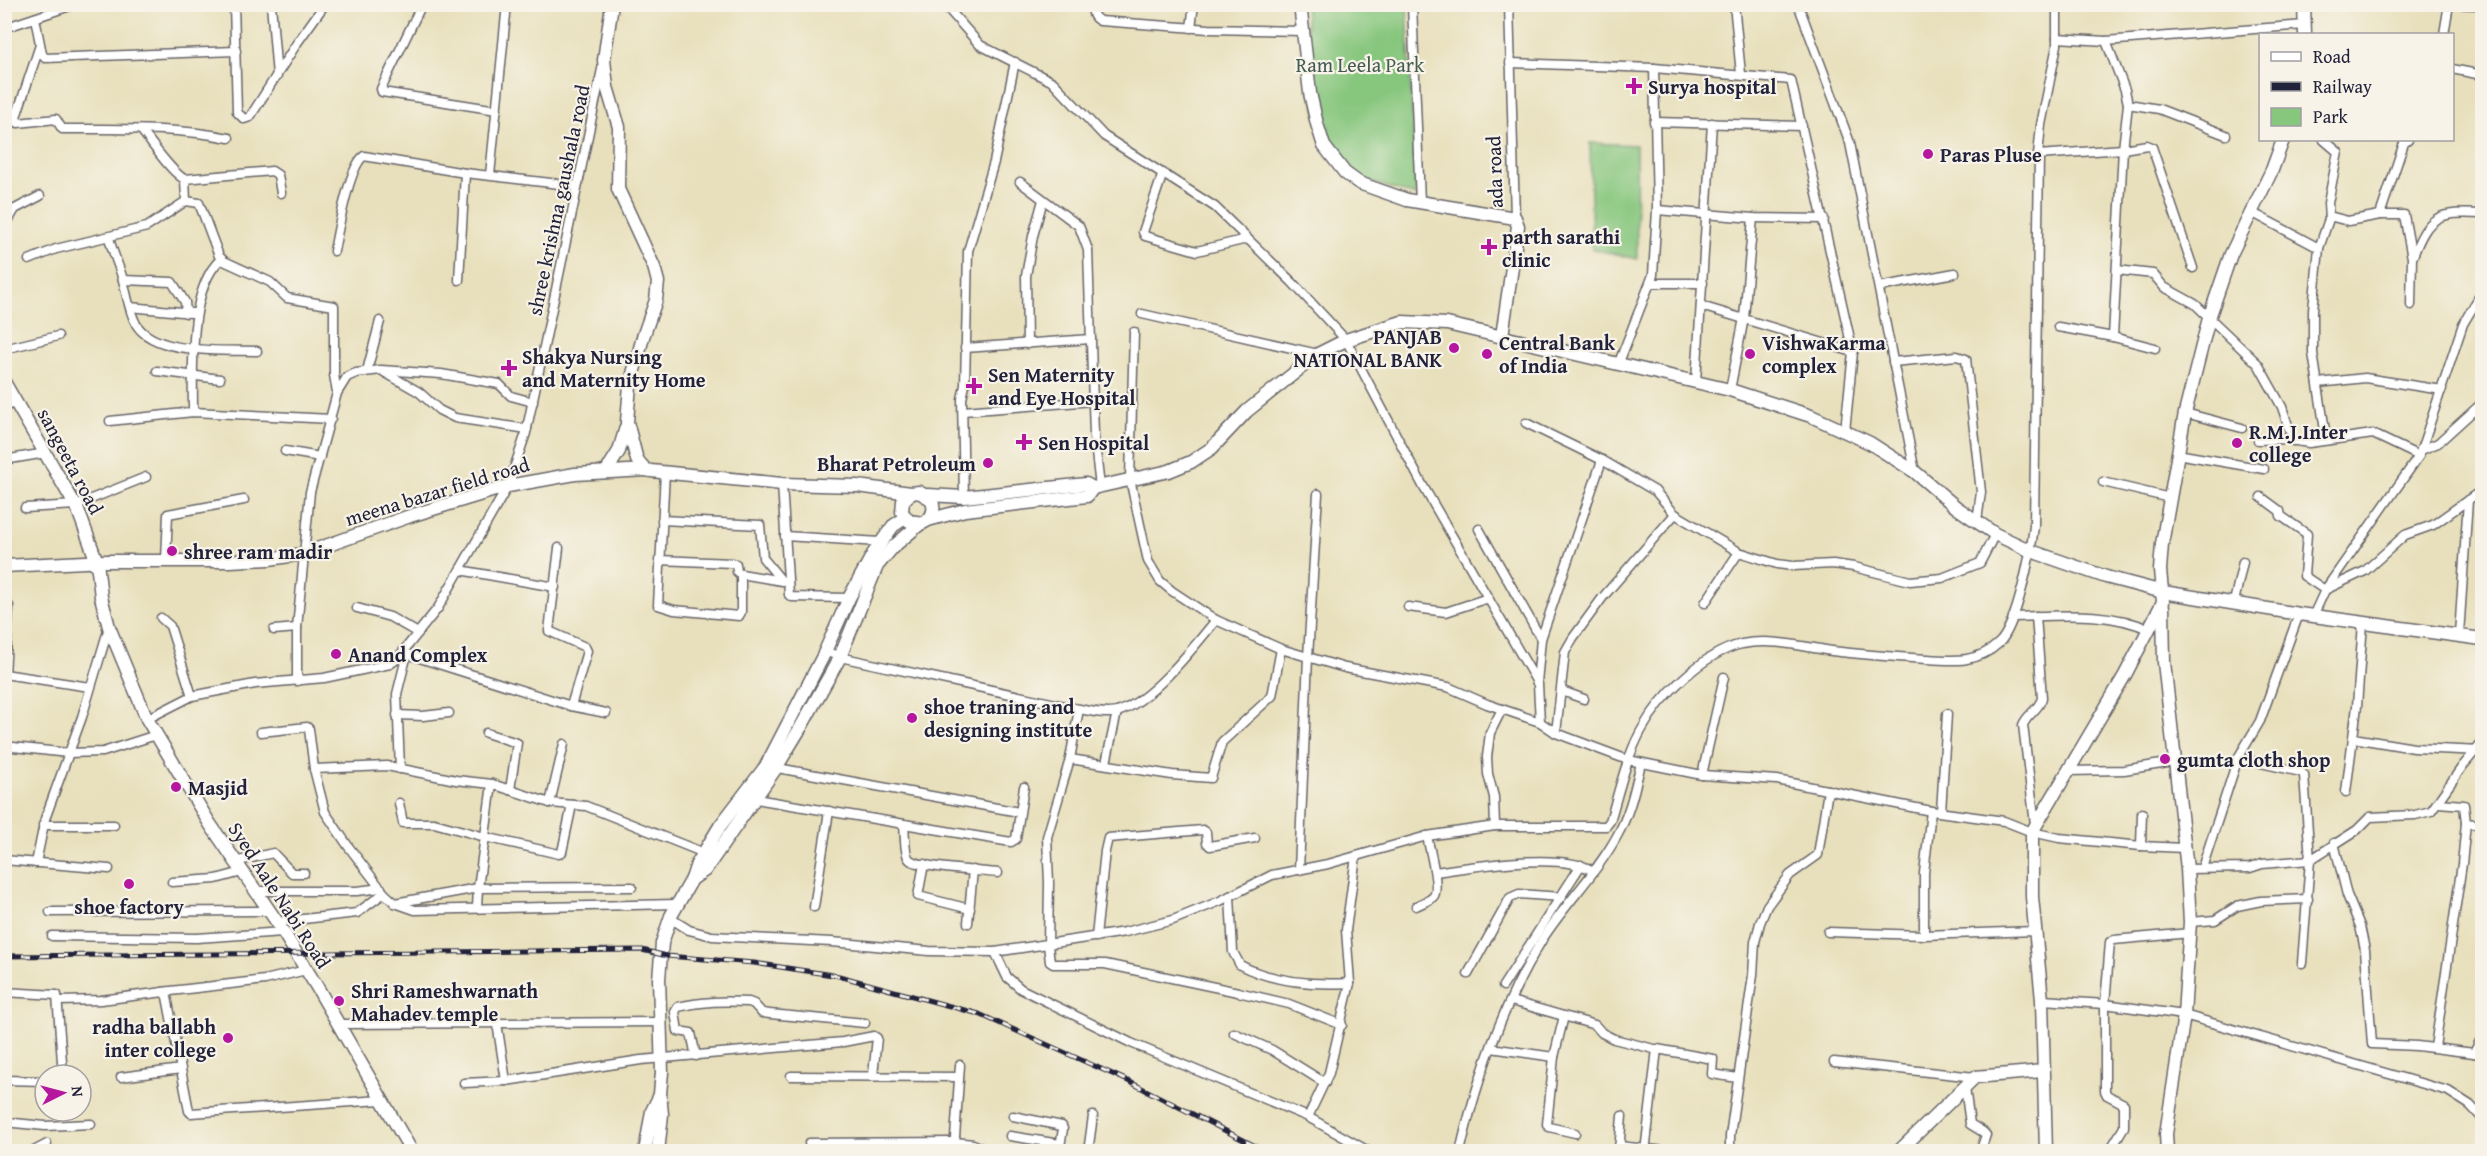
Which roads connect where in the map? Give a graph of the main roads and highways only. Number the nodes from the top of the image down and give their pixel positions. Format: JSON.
{"nodes":[{"id":1,"x":612,"y":4,"type":"edge"},
{"id":2,"x":1300,"y":4,"type":"edge"},
{"id":3,"x":2304,"y":4,"type":"edge"},
{"id":4,"x":2305,"y":30,"type":"edge"},
{"id":5,"x":2283,"y":141,"type":"edge"},
{"id":6,"x":1502,"y":336,"type":"junction"},
{"id":7,"x":4,"y":382,"type":"edge"},
{"id":8,"x":627,"y":422,"type":"junction"},
{"id":9,"x":646,"y":470,"type":"junction"},
{"id":10,"x":606,"y":472,"type":"junction"},
{"id":11,"x":1096,"y":488,"type":"junction"},
{"id":12,"x":875,"y":489,"type":"junction"},
{"id":13,"x":911,"y":493,"type":"junction"},
{"id":14,"x":928,"y":495,"type":"junction"},
{"id":15,"x":903,"y":512,"type":"junction"},
{"id":16,"x":924,"y":522,"type":"junction"},
{"id":17,"x":97,"y":561,"type":"junction"},
{"id":18,"x":4,"y":566,"type":"edge"},
{"id":19,"x":2163,"y":597,"type":"junction"},
{"id":20,"x":2482,"y":639,"type":"edge"},
{"id":21,"x":771,"y":767,"type":"junction"},
{"id":22,"x":692,"y":879,"type":"junction"},
{"id":23,"x":2043,"y":1071,"type":"junction"},
{"id":24,"x":660,"y":1094,"type":"junction"},
{"id":25,"x":2166,"y":1151,"type":"edge"},
{"id":26,"x":412,"y":1152,"type":"edge"},
{"id":27,"x":645,"y":1152,"type":"edge"},
{"id":28,"x":658,"y":1152,"type":"edge"},
{"id":29,"x":1898,"y":1152,"type":"edge"},
{"id":30,"x":2046,"y":1152,"type":"edge"}],
"edges":[{"from":1,"to":8,"type":"main road"},
{"from":2,"to":6,"type":"main road","name":"ada road"},
{"from":3,"to":4,"type":"main road"},
{"from":5,"to":19,"type":"main road"},
{"from":6,"to":11,"type":"main road"},
{"from":6,"to":19,"type":"main road"},
{"from":7,"to":17,"type":"main road","name":"sangeeta road"},
{"from":8,"to":9,"type":"main road"},
{"from":8,"to":10,"type":"main road"},
{"from":9,"to":10,"type":"main road","name":"meena bazar field road"},
{"from":9,"to":12,"type":"main road","name":"meena bazar field road"},
{"from":10,"to":17,"type":"main road","name":"meena bazar field road"},
{"from":11,"to":14,"type":"main road"},
{"from":11,"to":16,"type":"main road"},
{"from":12,"to":13,"type":"main road","name":"meena bazar field road"},
{"from":12,"to":15,"type":"main road"},
{"from":13,"to":14,"type":"main road"},
{"from":13,"to":15,"type":"main road"},
{"from":14,"to":16,"type":"main road"},
{"from":15,"to":16,"type":"main road"},
{"from":15,"to":21,"type":"main road"},
{"from":16,"to":21,"type":"main road"},
{"from":17,"to":18,"type":"main road","name":"meena bazar field road"},
{"from":17,"to":26,"type":"main road","name":"Syed Aale Nabi Road"},
{"from":19,"to":20,"type":"main road"},
{"from":19,"to":23,"type":"main road"},
{"from":19,"to":25,"type":"main road"},
{"from":21,"to":22,"type":"main road"},
{"from":21,"to":22,"type":"main road"},
{"from":22,"to":24,"type":"main road"},
{"from":23,"to":29,"type":"main road"},
{"from":23,"to":30,"type":"main road"},
{"from":24,"to":27,"type":"main road"},
{"from":24,"to":28,"type":"main road"}]}
